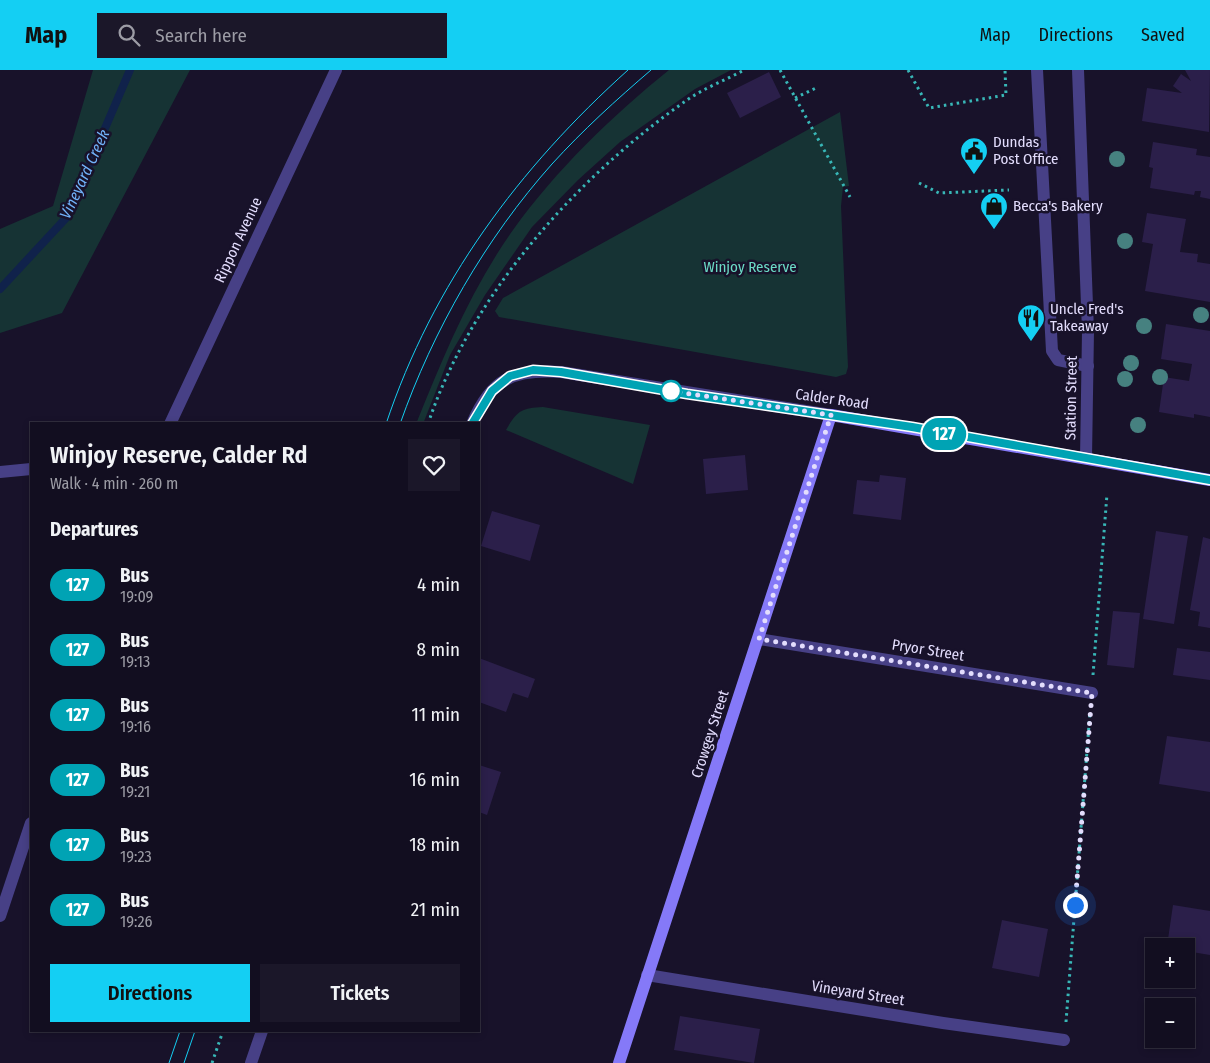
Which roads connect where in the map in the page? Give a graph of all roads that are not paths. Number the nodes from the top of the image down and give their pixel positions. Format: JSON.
{"nodes":[{"id":1,"x":336,"y":70,"type":"edge"},
{"id":2,"x":1037,"y":70,"type":"edge"},
{"id":3,"x":1078,"y":70,"type":"edge"},
{"id":4,"x":1088,"y":366,"type":"junction"},
{"id":5,"x":831,"y":415,"type":"junction"},
{"id":6,"x":171,"y":422,"type":"edge"},
{"id":7,"x":473,"y":422,"type":"edge"},
{"id":8,"x":1086,"y":458,"type":"junction"},
{"id":9,"x":30,"y":469,"type":"edge"},
{"id":10,"x":0,"y":472,"type":"edge"},
{"id":11,"x":1210,"y":480,"type":"edge"},
{"id":12,"x":759,"y":639,"type":"junction"},
{"id":13,"x":1092,"y":693,"type":"road end"},
{"id":14,"x":30,"y":826,"type":"edge"},
{"id":15,"x":0,"y":916,"type":"edge"},
{"id":16,"x":648,"y":975,"type":"junction"},
{"id":17,"x":262,"y":1032,"type":"edge"},
{"id":18,"x":1064,"y":1040,"type":"road end"},
{"id":19,"x":251,"y":1063,"type":"edge"},
{"id":20,"x":619,"y":1063,"type":"edge"}],
"edges":[{"from":1,"to":6,"type":"street","name":"Rippon Avenue"},
{"from":2,"to":4,"type":"street"},
{"from":3,"to":4,"type":"street","name":"Station Street"},
{"from":4,"to":8,"type":"street","name":"Station Street"},
{"from":5,"to":7,"type":"street","name":"Calder Road"},
{"from":5,"to":8,"type":"street","name":"Calder Road"},
{"from":5,"to":12,"type":"street","name":"Crowgey Street"},
{"from":8,"to":11,"type":"street","name":"Calder Road"},
{"from":9,"to":10,"type":"street"},
{"from":12,"to":13,"type":"street","name":"Pryor Street"},
{"from":12,"to":16,"type":"street","name":"Crowgey Street"},
{"from":14,"to":15,"type":"street"},
{"from":16,"to":18,"type":"street","name":"Vineyard Street"},
{"from":16,"to":20,"type":"street","name":"Crowgey Street"},
{"from":17,"to":19,"type":"street"}]}
